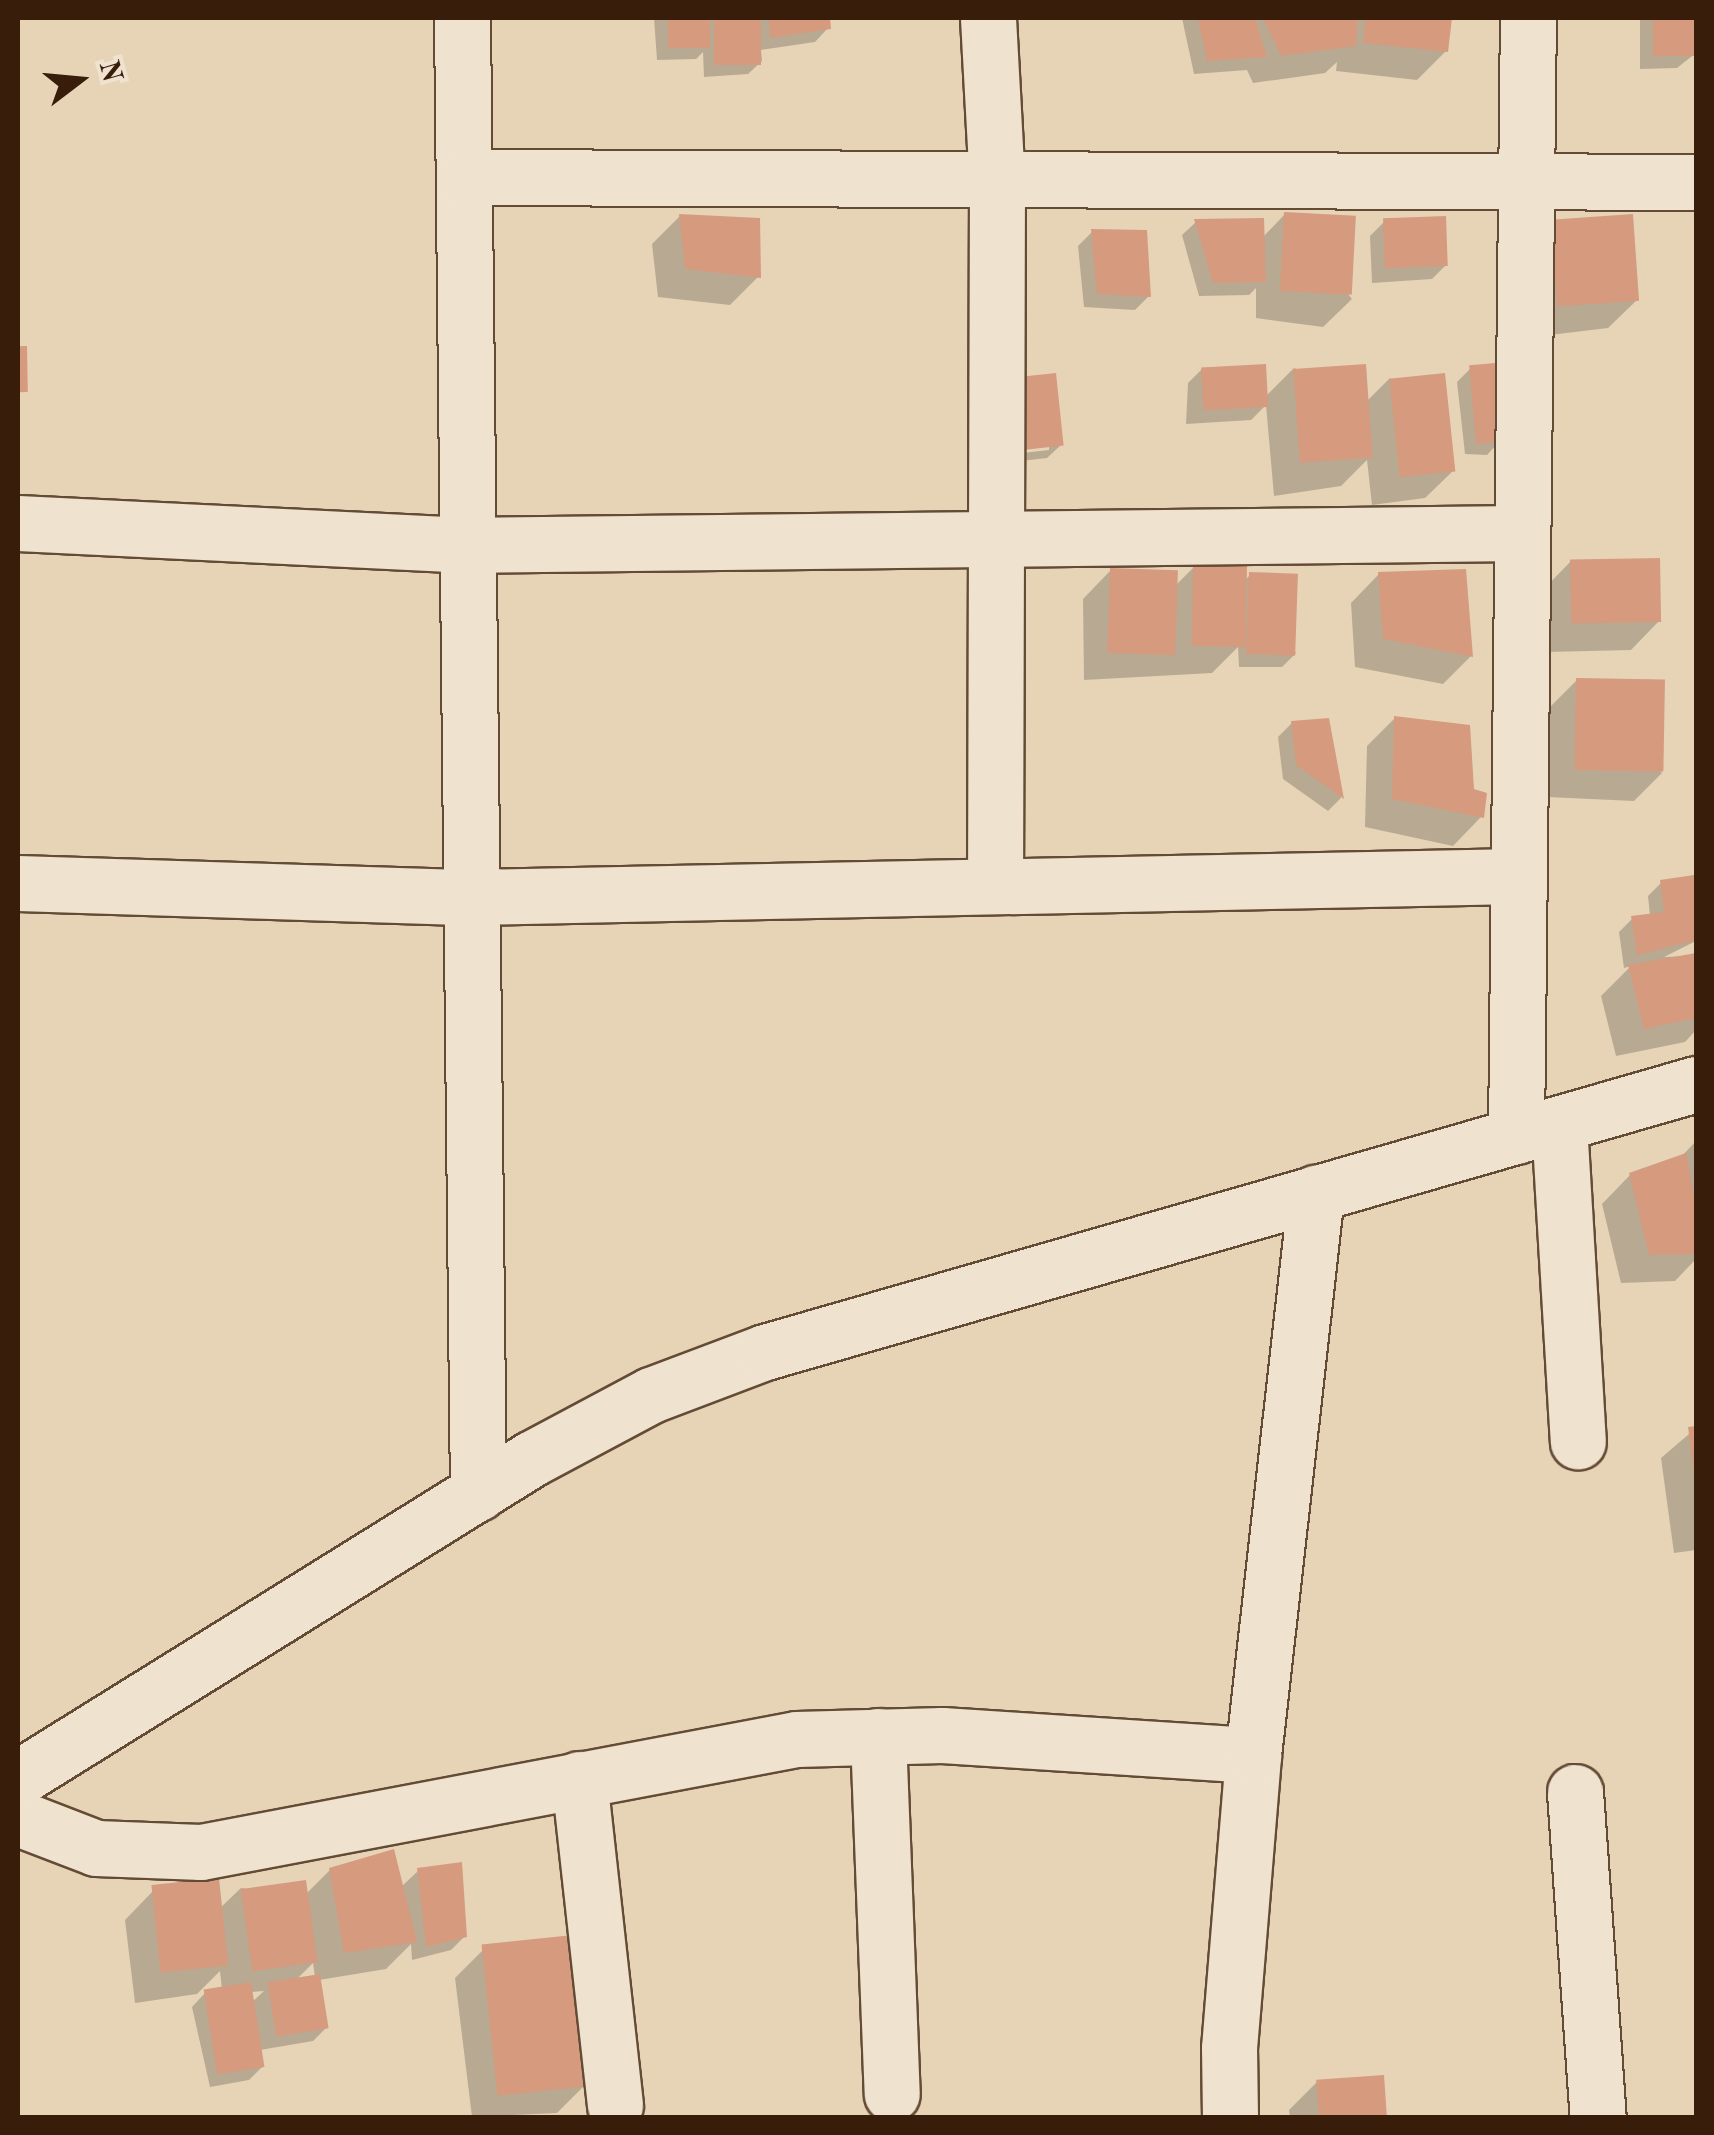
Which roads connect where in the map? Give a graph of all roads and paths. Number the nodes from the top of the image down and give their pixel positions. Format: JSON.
{"nodes":[{"id":1,"x":462,"y":18,"type":"edge"},
{"id":2,"x":988,"y":18,"type":"edge"},
{"id":3,"x":1528,"y":18,"type":"edge"},
{"id":4,"x":464,"y":177,"type":"junction"},
{"id":5,"x":996,"y":182,"type":"junction"},
{"id":6,"x":1696,"y":182,"type":"edge"},
{"id":7,"x":1524,"y":186,"type":"junction"},
{"id":8,"x":18,"y":523,"type":"edge"},
{"id":9,"x":1522,"y":533,"type":"junction"},
{"id":10,"x":995,"y":536,"type":"junction"},
{"id":11,"x":465,"y":545,"type":"junction"},
{"id":12,"x":1518,"y":876,"type":"junction"},
{"id":13,"x":18,"y":884,"type":"edge"},
{"id":14,"x":995,"y":884,"type":"junction"},
{"id":15,"x":470,"y":897,"type":"junction"},
{"id":16,"x":1696,"y":1084,"type":"edge"},
{"id":17,"x":1537,"y":1130,"type":"junction"},
{"id":18,"x":1316,"y":1194,"type":"junction"},
{"id":19,"x":1578,"y":1441,"type":"dead end"},
{"id":20,"x":478,"y":1493,"type":"junction"},
{"id":21,"x":878,"y":1736,"type":"junction"},
{"id":22,"x":1253,"y":1755,"type":"junction"},
{"id":23,"x":18,"y":1778,"type":"edge"},
{"id":24,"x":580,"y":1778,"type":"junction"},
{"id":25,"x":1574,"y":1792,"type":"dead end"},
{"id":26,"x":18,"y":1818,"type":"edge"},
{"id":27,"x":892,"y":2094,"type":"dead end"},
{"id":28,"x":615,"y":2104,"type":"dead end"},
{"id":29,"x":1230,"y":2118,"type":"edge"},
{"id":30,"x":1598,"y":2118,"type":"edge"}],
"edges":[{"from":1,"to":4,"type":"street"},
{"from":2,"to":5,"type":"street"},
{"from":3,"to":7,"type":"street"},
{"from":4,"to":5,"type":"street"},
{"from":4,"to":11,"type":"street"},
{"from":5,"to":7,"type":"street"},
{"from":5,"to":10,"type":"street"},
{"from":6,"to":7,"type":"street"},
{"from":7,"to":9,"type":"street"},
{"from":8,"to":11,"type":"street"},
{"from":9,"to":10,"type":"street"},
{"from":9,"to":12,"type":"street"},
{"from":10,"to":11,"type":"street"},
{"from":10,"to":14,"type":"street"},
{"from":11,"to":15,"type":"street"},
{"from":12,"to":14,"type":"street"},
{"from":12,"to":17,"type":"street"},
{"from":13,"to":15,"type":"street"},
{"from":14,"to":15,"type":"street"},
{"from":15,"to":20,"type":"street"},
{"from":16,"to":17,"type":"street"},
{"from":17,"to":18,"type":"street"},
{"from":17,"to":19,"type":"street"},
{"from":18,"to":20,"type":"street"},
{"from":18,"to":22,"type":"street"},
{"from":20,"to":23,"type":"street"},
{"from":21,"to":22,"type":"street"},
{"from":21,"to":24,"type":"street"},
{"from":21,"to":27,"type":"street"},
{"from":22,"to":29,"type":"street"},
{"from":24,"to":26,"type":"street"},
{"from":24,"to":28,"type":"street"},
{"from":25,"to":30,"type":"street"}]}
